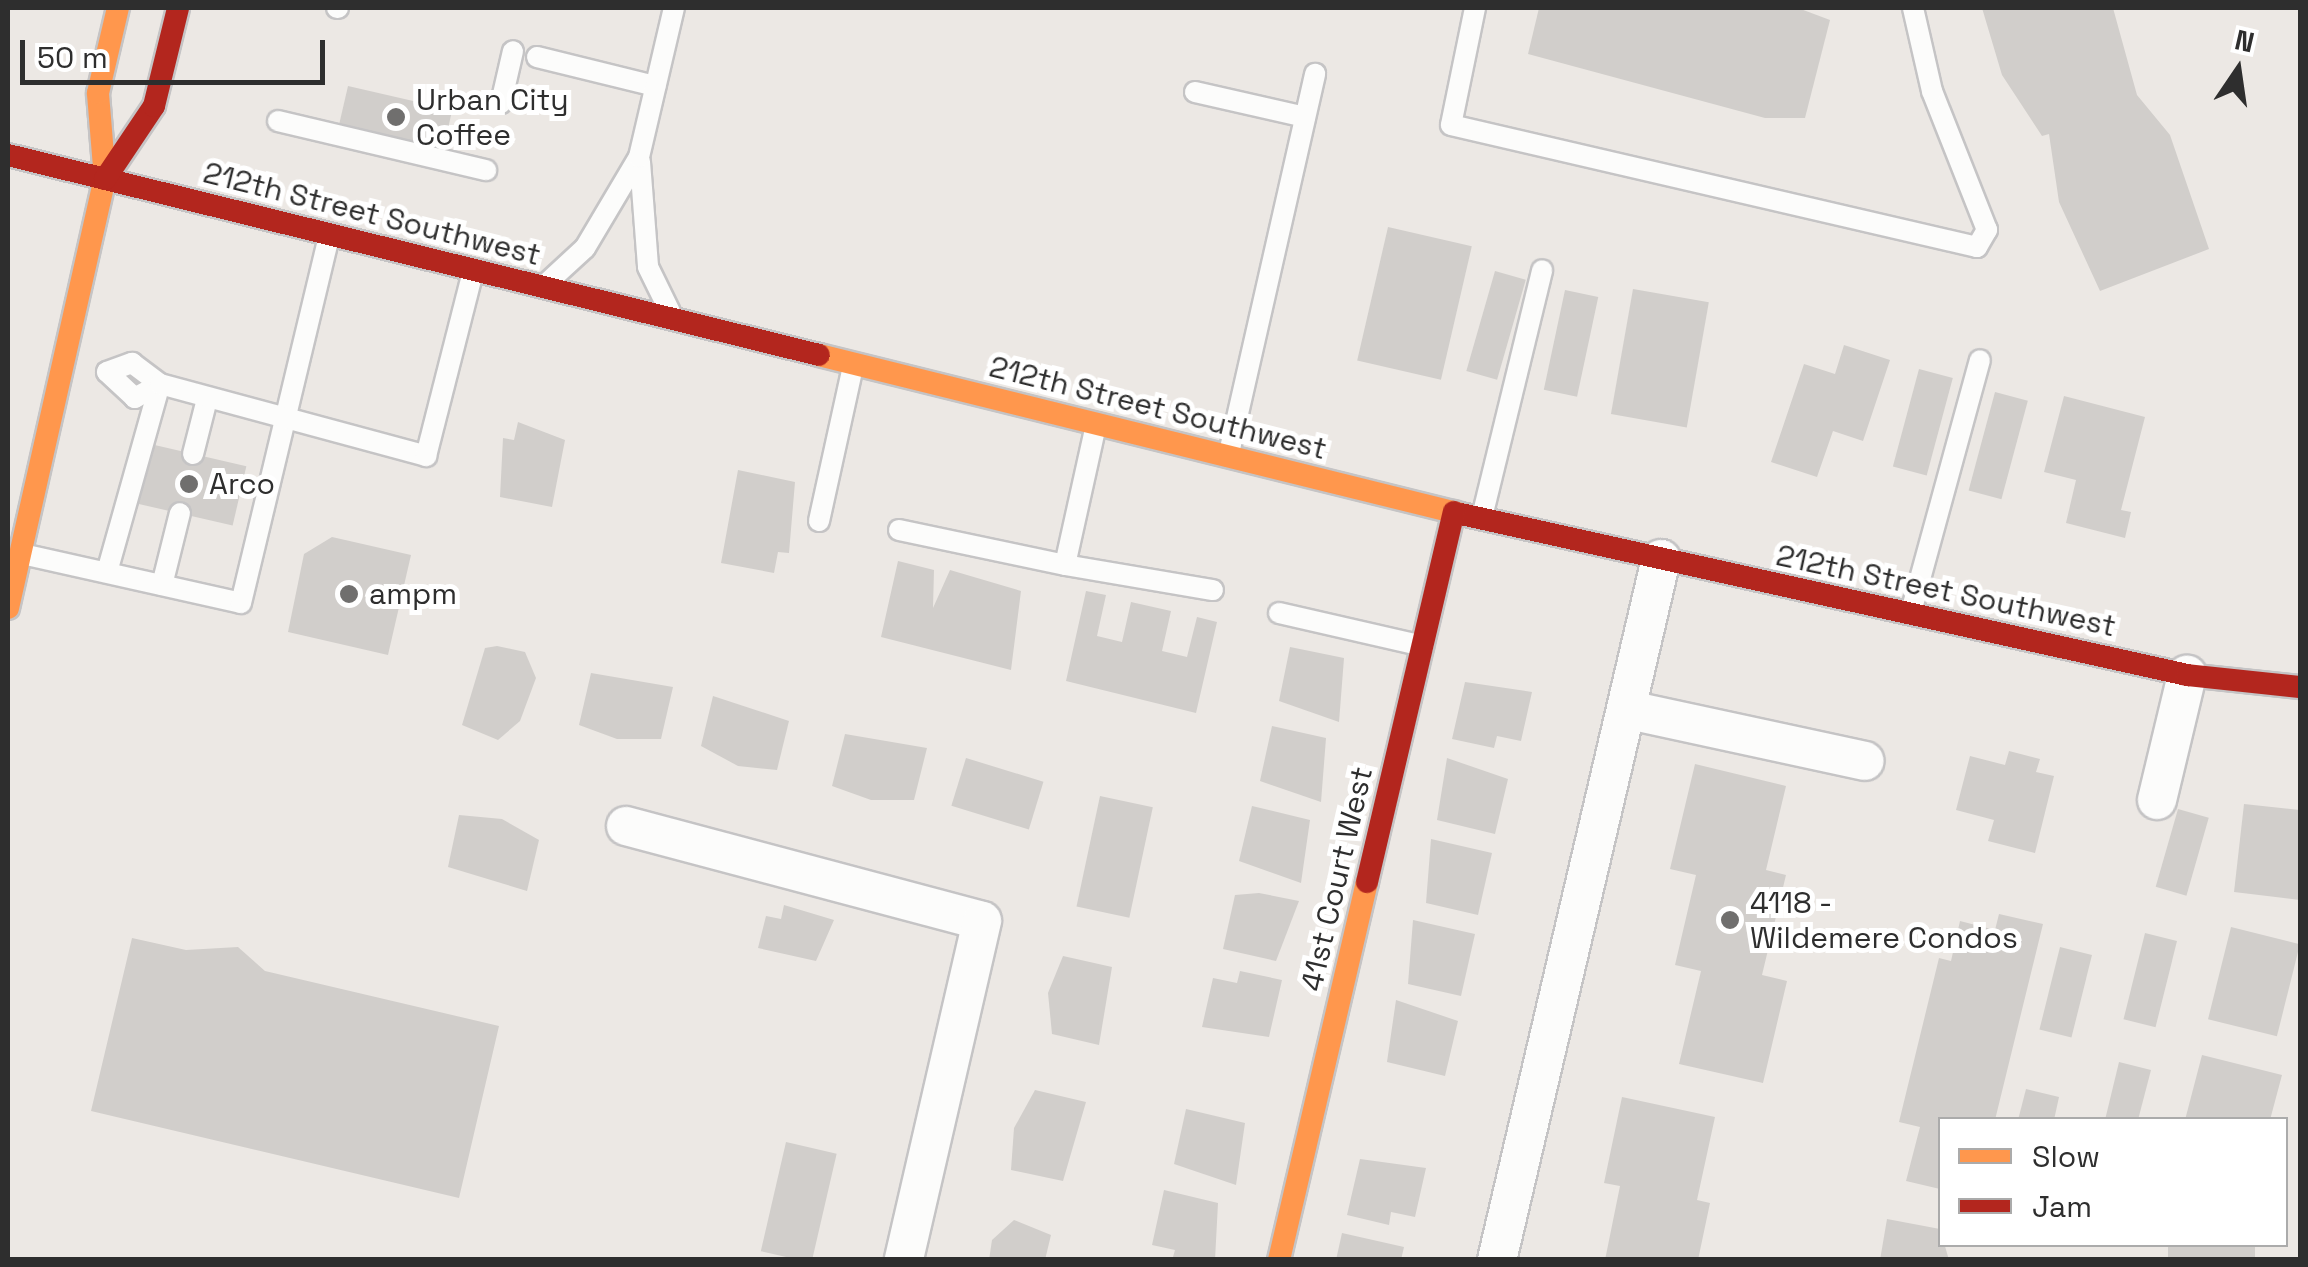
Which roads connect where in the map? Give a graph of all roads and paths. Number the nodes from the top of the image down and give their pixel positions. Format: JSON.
{"nodes":[{"id":1,"x":118,"y":8,"type":"edge"},
{"id":2,"x":178,"y":8,"type":"edge"},
{"id":3,"x":674,"y":8,"type":"edge"},
{"id":4,"x":1475,"y":8,"type":"edge"},
{"id":5,"x":1913,"y":8,"type":"edge"},
{"id":6,"x":513,"y":51,"type":"dead end"},
{"id":7,"x":536,"y":57,"type":"dead end"},
{"id":8,"x":1316,"y":74,"type":"dead end"},
{"id":9,"x":656,"y":86,"type":"junction"},
{"id":10,"x":1195,"y":92,"type":"dead end"},
{"id":11,"x":501,"y":103,"type":"dead end"},
{"id":12,"x":1306,"y":118,"type":"junction"},
{"id":13,"x":278,"y":121,"type":"dead end"},
{"id":14,"x":8,"y":155,"type":"edge"},
{"id":15,"x":640,"y":157,"type":"junction"},
{"id":16,"x":486,"y":170,"type":"dead end"},
{"id":17,"x":106,"y":179,"type":"junction"},
{"id":18,"x":330,"y":234,"type":"junction"},
{"id":19,"x":473,"y":269,"type":"junction"},
{"id":20,"x":1542,"y":270,"type":"dead end"},
{"id":21,"x":543,"y":287,"type":"junction"},
{"id":22,"x":672,"y":319,"type":"junction"},
{"id":23,"x":64,"y":358,"type":"junction"},
{"id":24,"x":1980,"y":360,"type":"dead end"},
{"id":25,"x":854,"y":363,"type":"junction"},
{"id":26,"x":160,"y":384,"type":"junction"},
{"id":27,"x":207,"y":400,"type":"junction"},
{"id":28,"x":284,"y":421,"type":"junction"},
{"id":29,"x":1096,"y":424,"type":"junction"},
{"id":30,"x":193,"y":454,"type":"dead end"},
{"id":31,"x":1229,"y":456,"type":"junction"},
{"id":32,"x":180,"y":512,"type":"dead end"},
{"id":33,"x":1454,"y":512,"type":"junction"},
{"id":34,"x":1482,"y":519,"type":"junction"},
{"id":35,"x":818,"y":521,"type":"dead end"},
{"id":36,"x":899,"y":530,"type":"dead end"},
{"id":37,"x":20,"y":553,"type":"junction"},
{"id":38,"x":1661,"y":559,"type":"junction"},
{"id":39,"x":1066,"y":565,"type":"junction"},
{"id":40,"x":107,"y":572,"type":"junction"},
{"id":41,"x":162,"y":585,"type":"junction"},
{"id":42,"x":1213,"y":590,"type":"dead end"},
{"id":43,"x":8,"y":608,"type":"edge"},
{"id":44,"x":1278,"y":613,"type":"dead end"},
{"id":45,"x":1910,"y":614,"type":"junction"},
{"id":46,"x":1422,"y":646,"type":"junction"},
{"id":47,"x":2188,"y":675,"type":"junction"},
{"id":48,"x":2300,"y":686,"type":"edge"},
{"id":49,"x":1629,"y":710,"type":"junction"},
{"id":50,"x":1864,"y":760,"type":"dead end"},
{"id":51,"x":2157,"y":800,"type":"dead end"},
{"id":52,"x":626,"y":826,"type":"dead end"},
{"id":53,"x":904,"y":1260,"type":"edge"},
{"id":54,"x":1279,"y":1260,"type":"edge"},
{"id":55,"x":1498,"y":1260,"type":"edge"}],
"edges":[{"from":1,"to":17,"type":"main road"},
{"from":2,"to":17,"type":"main road"},
{"from":3,"to":9,"type":"lane"},
{"from":4,"to":5,"type":"lane"},
{"from":6,"to":11,"type":"lane"},
{"from":7,"to":9,"type":"lane"},
{"from":8,"to":12,"type":"lane"},
{"from":9,"to":15,"type":"lane"},
{"from":10,"to":12,"type":"lane"},
{"from":12,"to":31,"type":"lane"},
{"from":13,"to":16,"type":"lane"},
{"from":14,"to":17,"type":"main road","name":"212th Street Southwest"},
{"from":15,"to":21,"type":"lane"},
{"from":15,"to":22,"type":"lane"},
{"from":17,"to":18,"type":"main road","name":"212th Street Southwest"},
{"from":17,"to":23,"type":"main road"},
{"from":18,"to":19,"type":"main road","name":"212th Street Southwest"},
{"from":18,"to":28,"type":"lane"},
{"from":19,"to":21,"type":"main road","name":"212th Street Southwest"},
{"from":19,"to":28,"type":"lane"},
{"from":20,"to":34,"type":"lane"},
{"from":21,"to":22,"type":"main road","name":"212th Street Southwest"},
{"from":22,"to":25,"type":"main road","name":"212th Street Southwest"},
{"from":23,"to":26,"type":"lane"},
{"from":23,"to":37,"type":"main road"},
{"from":24,"to":45,"type":"lane"},
{"from":25,"to":29,"type":"main road","name":"212th Street Southwest"},
{"from":25,"to":35,"type":"lane"},
{"from":26,"to":27,"type":"lane"},
{"from":26,"to":40,"type":"lane"},
{"from":27,"to":28,"type":"lane"},
{"from":27,"to":30,"type":"lane"},
{"from":28,"to":41,"type":"lane"},
{"from":29,"to":31,"type":"main road","name":"212th Street Southwest"},
{"from":29,"to":39,"type":"lane"},
{"from":31,"to":33,"type":"main road","name":"212th Street Southwest"},
{"from":32,"to":41,"type":"lane"},
{"from":33,"to":34,"type":"main road","name":"212th Street Southwest"},
{"from":33,"to":46,"type":"main road","name":"41st Court West"},
{"from":34,"to":38,"type":"main road","name":"212th Street Southwest"},
{"from":36,"to":39,"type":"lane"},
{"from":37,"to":40,"type":"lane"},
{"from":37,"to":43,"type":"main road"},
{"from":38,"to":45,"type":"main road","name":"212th Street Southwest"},
{"from":38,"to":49,"type":"street"},
{"from":39,"to":42,"type":"lane"},
{"from":40,"to":41,"type":"lane"},
{"from":44,"to":46,"type":"lane"},
{"from":45,"to":47,"type":"main road","name":"212th Street Southwest"},
{"from":46,"to":54,"type":"main road","name":"41st Court West"},
{"from":47,"to":48,"type":"main road","name":"212th Street Southwest"},
{"from":47,"to":51,"type":"street"},
{"from":49,"to":50,"type":"street"},
{"from":49,"to":55,"type":"street"},
{"from":52,"to":53,"type":"street"}]}
